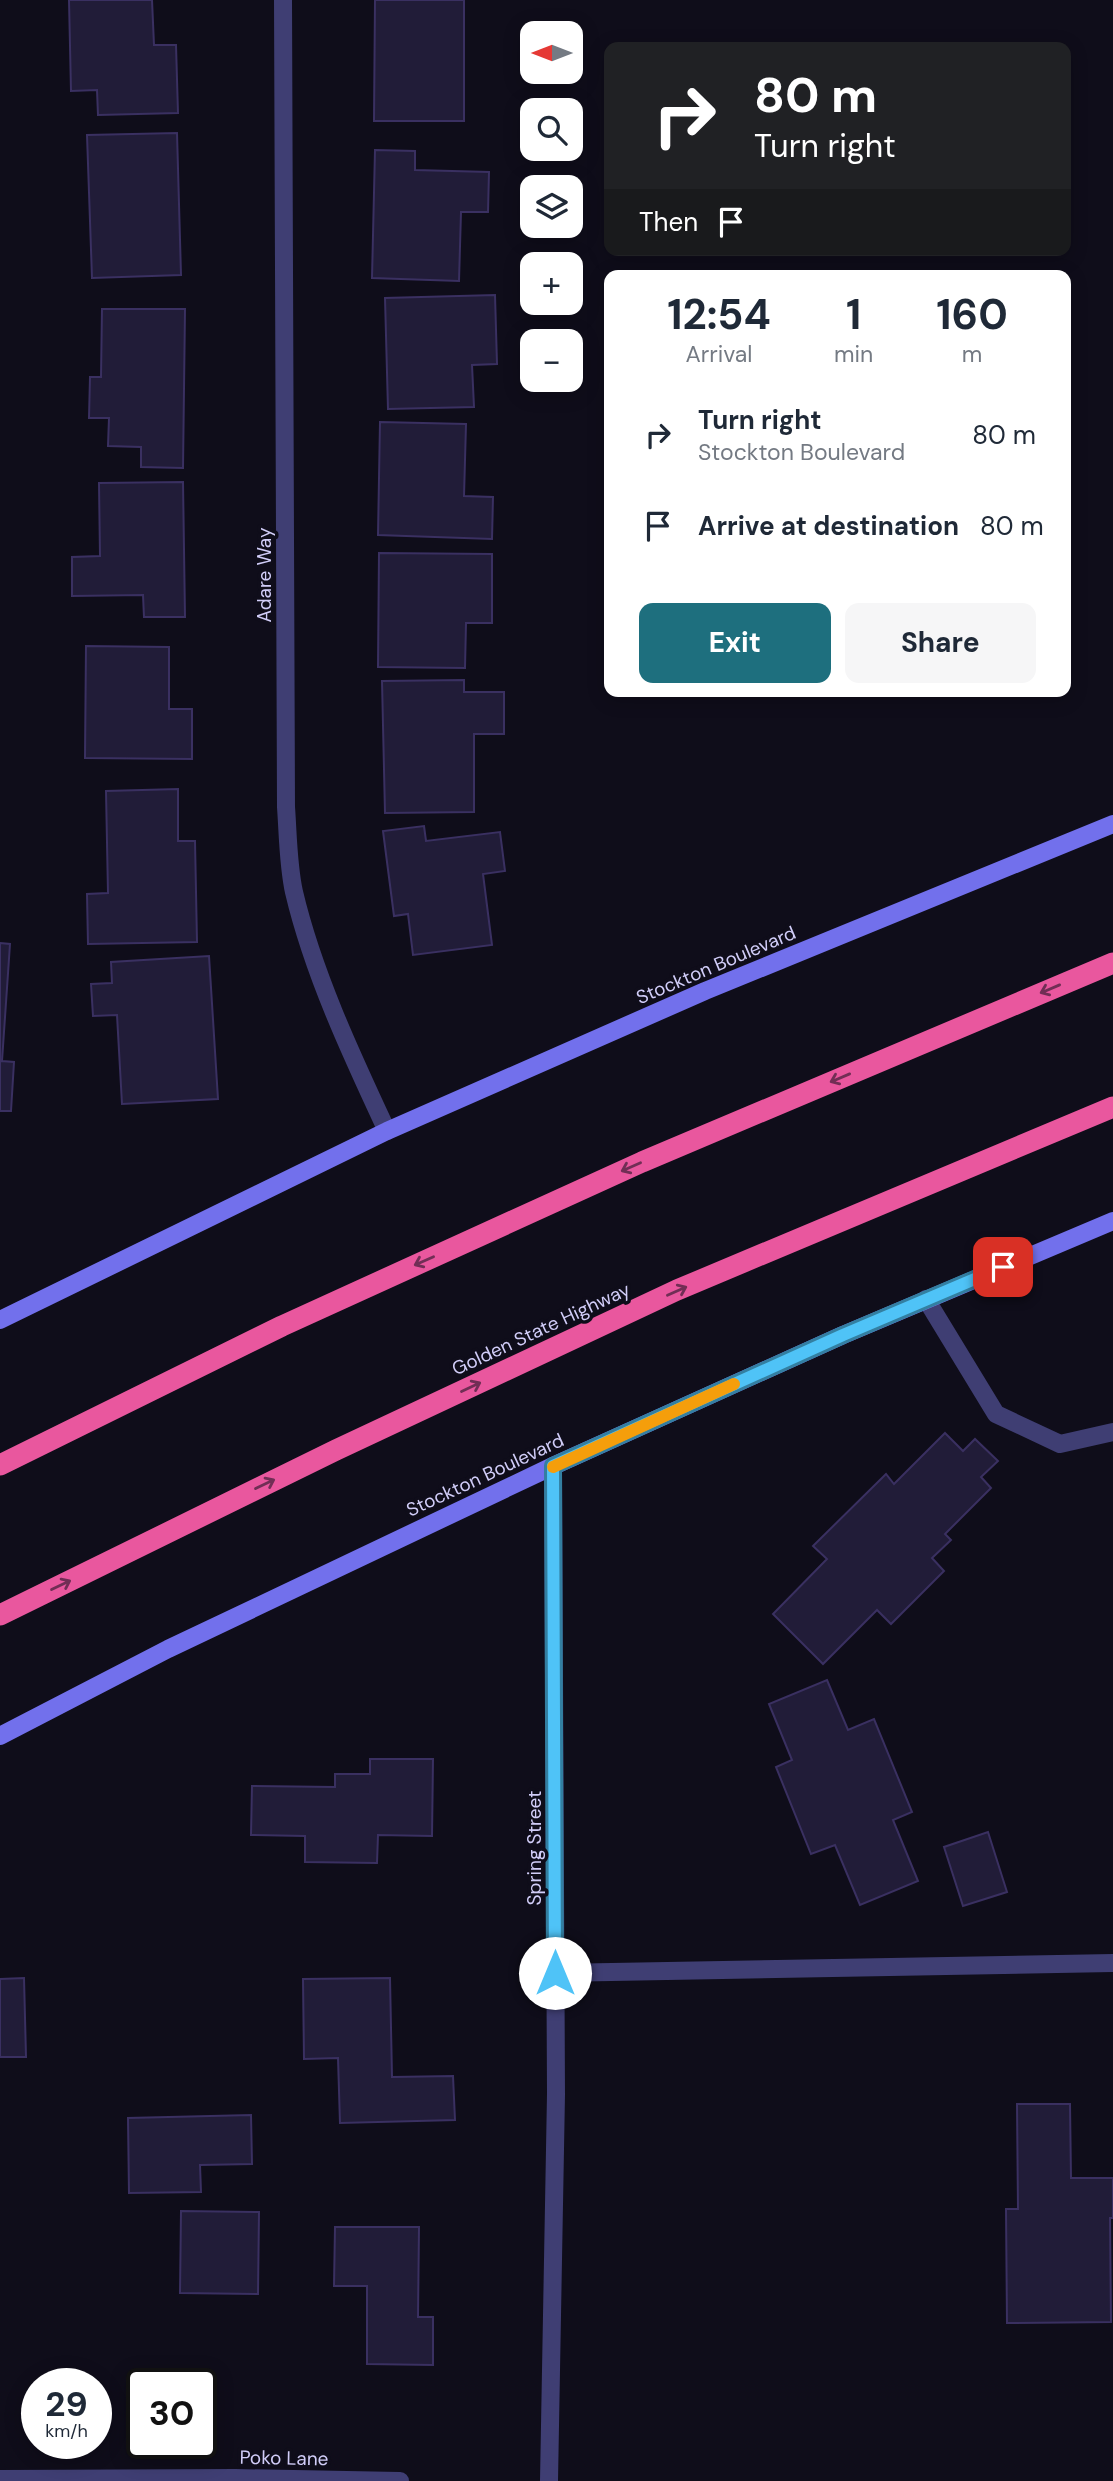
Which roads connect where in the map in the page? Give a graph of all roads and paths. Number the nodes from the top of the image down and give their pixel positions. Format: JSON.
{"nodes":[{"id":1,"x":283,"y":0,"type":"edge"},
{"id":2,"x":1113,"y":824,"type":"edge"},
{"id":3,"x":1113,"y":963,"type":"edge"},
{"id":4,"x":1113,"y":1107,"type":"edge"},
{"id":5,"x":387,"y":1131,"type":"junction"},
{"id":6,"x":1113,"y":1221,"type":"edge"},
{"id":7,"x":926,"y":1299,"type":"junction"},
{"id":8,"x":0,"y":1320,"type":"edge"},
{"id":9,"x":1113,"y":1432,"type":"edge"},
{"id":10,"x":0,"y":1465,"type":"edge"},
{"id":11,"x":553,"y":1466,"type":"junction"},
{"id":12,"x":0,"y":1615,"type":"edge"},
{"id":13,"x":0,"y":1736,"type":"edge"},
{"id":14,"x":1113,"y":1963,"type":"edge"},
{"id":15,"x":555,"y":1973,"type":"junction"},
{"id":16,"x":0,"y":2479,"type":"edge"},
{"id":17,"x":400,"y":2481,"type":"edge"},
{"id":18,"x":549,"y":2481,"type":"edge"}],
"edges":[{"from":1,"to":5,"type":"street","name":"Adare Way"},
{"from":2,"to":5,"type":"street","name":"Stockton Boulevard"},
{"from":3,"to":10,"type":"highway","one_way":true},
{"from":12,"to":4,"type":"highway","name":"Golden State Highway","one_way":true},
{"from":5,"to":8,"type":"street","name":"Stockton Boulevard"},
{"from":6,"to":7,"type":"street","name":"Stockton Boulevard"},
{"from":7,"to":9,"type":"street"},
{"from":7,"to":11,"type":"street","name":"Stockton Boulevard"},
{"from":11,"to":13,"type":"street","name":"Stockton Boulevard"},
{"from":11,"to":15,"type":"street","name":"Spring Street"},
{"from":14,"to":15,"type":"street"},
{"from":15,"to":18,"type":"street","name":"Spring Street"},
{"from":16,"to":17,"type":"street","name":"Poko Lane"}]}
